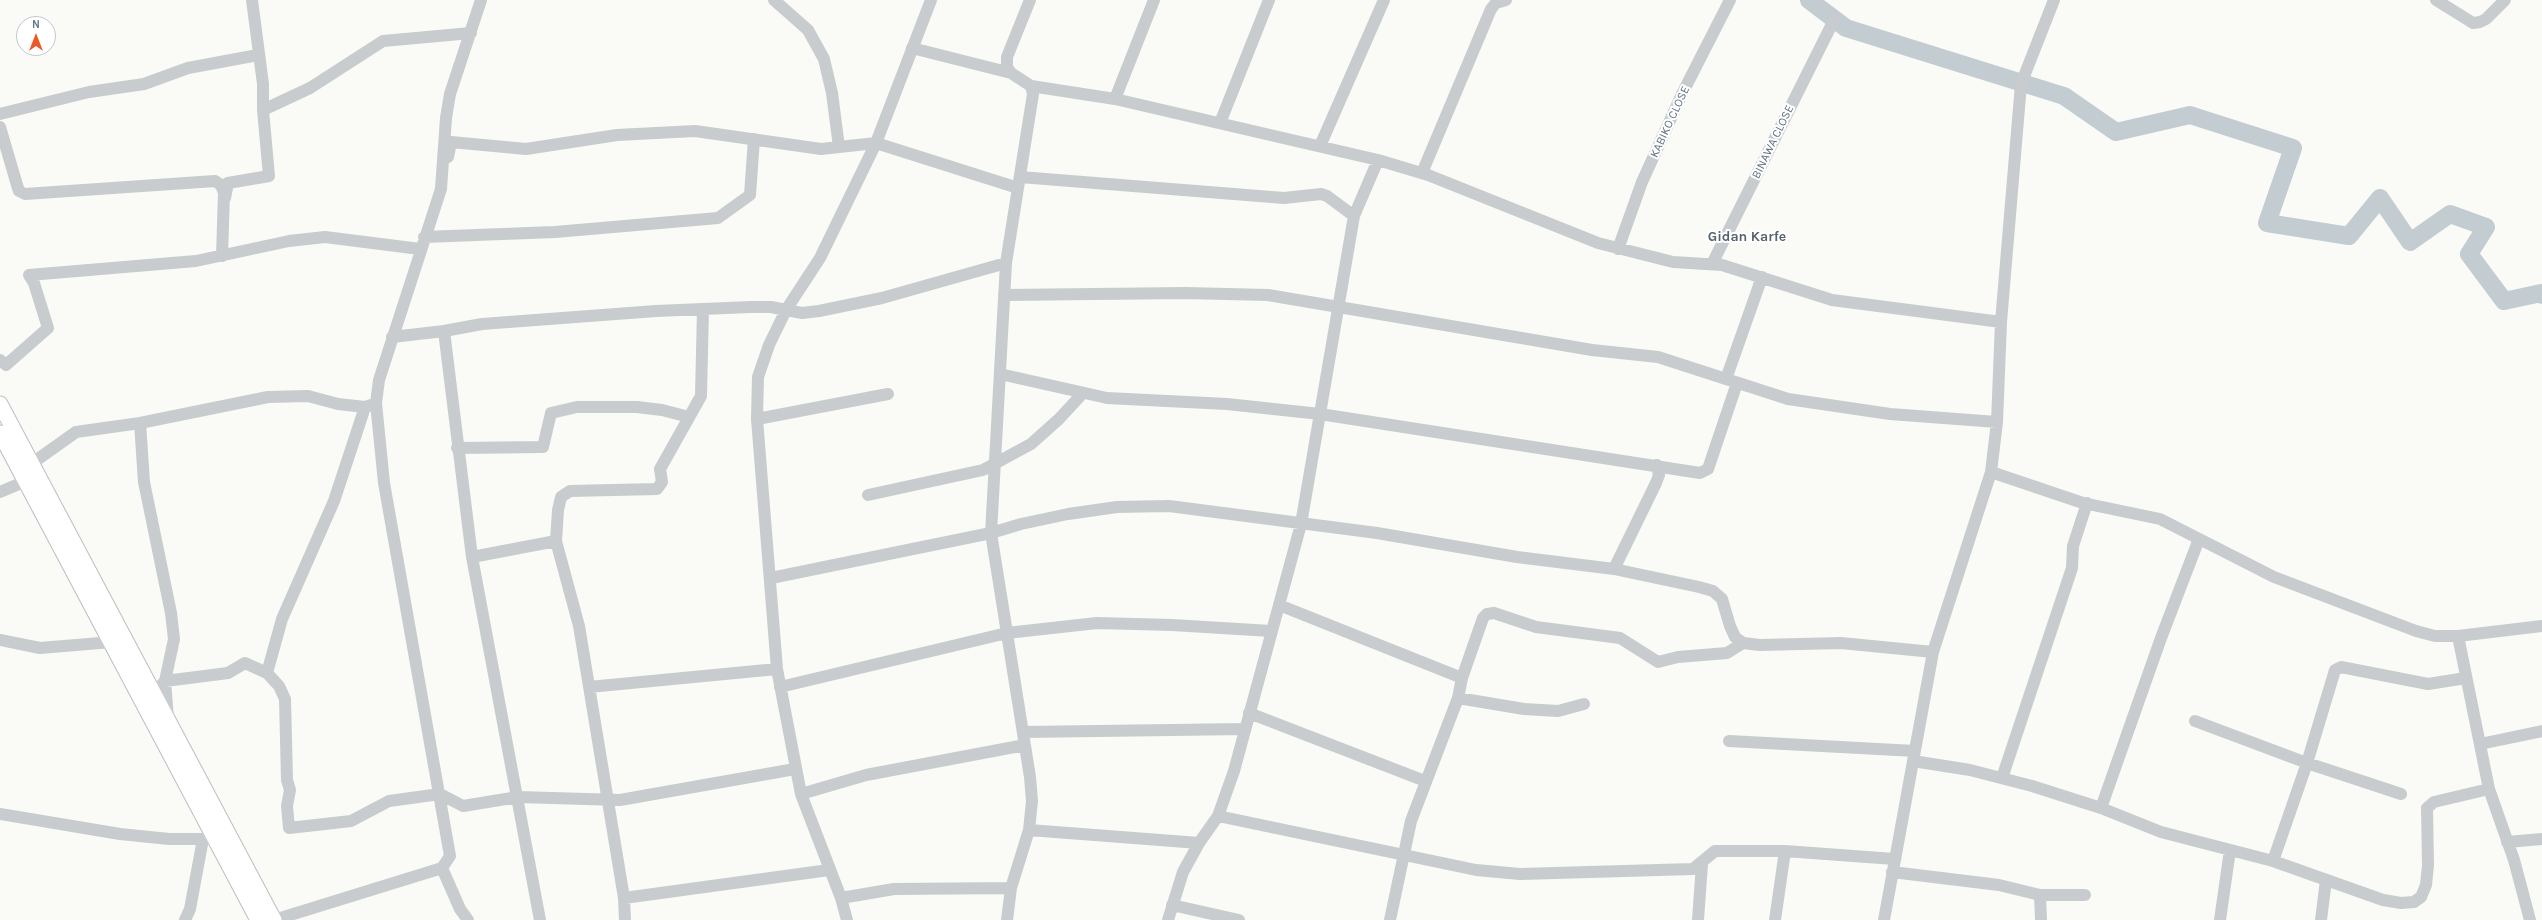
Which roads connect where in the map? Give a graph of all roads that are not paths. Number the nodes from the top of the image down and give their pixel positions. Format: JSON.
{"nodes":[{"id":1,"x":252,"y":0,"type":"edge"},
{"id":2,"x":481,"y":0,"type":"edge"},
{"id":3,"x":774,"y":0,"type":"edge"},
{"id":4,"x":931,"y":0,"type":"edge"},
{"id":5,"x":1030,"y":0,"type":"edge"},
{"id":6,"x":1154,"y":0,"type":"edge"},
{"id":7,"x":1269,"y":0,"type":"edge"},
{"id":8,"x":1384,"y":0,"type":"edge"},
{"id":9,"x":1506,"y":0,"type":"edge"},
{"id":10,"x":1730,"y":0,"type":"edge"},
{"id":11,"x":2054,"y":0,"type":"edge"},
{"id":12,"x":2436,"y":0,"type":"edge"},
{"id":13,"x":2505,"y":0,"type":"edge"},
{"id":14,"x":1834,"y":20,"type":"dead end"},
{"id":15,"x":471,"y":33,"type":"junction"},
{"id":16,"x":912,"y":48,"type":"junction"},
{"id":17,"x":258,"y":55,"type":"junction"},
{"id":18,"x":1011,"y":73,"type":"junction"},
{"id":19,"x":1031,"y":86,"type":"junction"},
{"id":20,"x":1115,"y":99,"type":"junction"},
{"id":21,"x":263,"y":110,"type":"junction"},
{"id":22,"x":0,"y":114,"type":"edge"},
{"id":23,"x":1220,"y":123,"type":"junction"},
{"id":24,"x":0,"y":127,"type":"edge"},
{"id":25,"x":754,"y":139,"type":"junction"},
{"id":26,"x":876,"y":143,"type":"junction"},
{"id":27,"x":1320,"y":146,"type":"junction"},
{"id":28,"x":839,"y":147,"type":"junction"},
{"id":29,"x":1378,"y":160,"type":"junction"},
{"id":30,"x":1422,"y":172,"type":"junction"},
{"id":31,"x":1019,"y":183,"type":"junction"},
{"id":32,"x":441,"y":189,"type":"junction"},
{"id":33,"x":224,"y":207,"type":"junction"},
{"id":34,"x":1354,"y":216,"type":"junction"},
{"id":35,"x":424,"y":236,"type":"junction"},
{"id":36,"x":420,"y":249,"type":"junction"},
{"id":37,"x":1618,"y":249,"type":"junction"},
{"id":38,"x":222,"y":256,"type":"junction"},
{"id":39,"x":1006,"y":263,"type":"junction"},
{"id":40,"x":1712,"y":264,"type":"junction"},
{"id":41,"x":1762,"y":277,"type":"junction"},
{"id":42,"x":1004,"y":295,"type":"junction"},
{"id":43,"x":1337,"y":306,"type":"junction"},
{"id":44,"x":703,"y":309,"type":"junction"},
{"id":45,"x":786,"y":310,"type":"junction"},
{"id":46,"x":2001,"y":322,"type":"junction"},
{"id":47,"x":444,"y":331,"type":"junction"},
{"id":48,"x":392,"y":337,"type":"junction"},
{"id":49,"x":0,"y":360,"type":"edge"},
{"id":50,"x":1000,"y":374,"type":"junction"},
{"id":51,"x":1732,"y":381,"type":"junction"},
{"id":52,"x":1082,"y":393,"type":"junction"},
{"id":53,"x":888,"y":394,"type":"dead end"},
{"id":54,"x":370,"y":405,"type":"junction"},
{"id":55,"x":1,"y":409,"type":"edge"},
{"id":56,"x":1320,"y":414,"type":"junction"},
{"id":57,"x":689,"y":417,"type":"junction"},
{"id":58,"x":757,"y":419,"type":"junction"},
{"id":59,"x":1997,"y":422,"type":"junction"},
{"id":60,"x":140,"y":423,"type":"junction"},
{"id":61,"x":0,"y":433,"type":"edge"},
{"id":62,"x":457,"y":448,"type":"junction"},
{"id":63,"x":31,"y":464,"type":"junction"},
{"id":64,"x":994,"y":464,"type":"junction"},
{"id":65,"x":1657,"y":465,"type":"junction"},
{"id":66,"x":1991,"y":472,"type":"junction"},
{"id":67,"x":26,"y":482,"type":"junction"},
{"id":68,"x":0,"y":492,"type":"edge"},
{"id":69,"x":868,"y":495,"type":"dead end"},
{"id":70,"x":2087,"y":503,"type":"junction"},
{"id":71,"x":1301,"y":524,"type":"junction"},
{"id":72,"x":991,"y":533,"type":"junction"},
{"id":73,"x":2199,"y":539,"type":"junction"},
{"id":74,"x":556,"y":540,"type":"junction"},
{"id":75,"x":472,"y":557,"type":"junction"},
{"id":76,"x":1614,"y":569,"type":"junction"},
{"id":77,"x":771,"y":578,"type":"junction"},
{"id":78,"x":1278,"y":605,"type":"junction"},
{"id":79,"x":2542,"y":626,"type":"edge"},
{"id":80,"x":1271,"y":631,"type":"junction"},
{"id":81,"x":1007,"y":633,"type":"junction"},
{"id":82,"x":2458,"y":636,"type":"junction"},
{"id":83,"x":0,"y":640,"type":"edge"},
{"id":84,"x":112,"y":642,"type":"junction"},
{"id":85,"x":1743,"y":643,"type":"junction"},
{"id":86,"x":1933,"y":652,"type":"junction"},
{"id":87,"x":777,"y":669,"type":"junction"},
{"id":88,"x":267,"y":673,"type":"junction"},
{"id":89,"x":1462,"y":678,"type":"junction"},
{"id":90,"x":2466,"y":678,"type":"junction"},
{"id":91,"x":165,"y":681,"type":"junction"},
{"id":92,"x":589,"y":687,"type":"junction"},
{"id":93,"x":780,"y":687,"type":"junction"},
{"id":94,"x":153,"y":695,"type":"junction"},
{"id":95,"x":1458,"y":698,"type":"junction"},
{"id":96,"x":1584,"y":704,"type":"dead end"},
{"id":97,"x":1249,"y":713,"type":"junction"},
{"id":98,"x":2195,"y":721,"type":"dead end"},
{"id":99,"x":168,"y":724,"type":"junction"},
{"id":100,"x":1245,"y":729,"type":"junction"},
{"id":101,"x":2542,"y":731,"type":"edge"},
{"id":102,"x":1023,"y":732,"type":"junction"},
{"id":103,"x":1729,"y":741,"type":"dead end"},
{"id":104,"x":2480,"y":744,"type":"junction"},
{"id":105,"x":1025,"y":745,"type":"junction"},
{"id":106,"x":1914,"y":756,"type":"junction"},
{"id":107,"x":2308,"y":763,"type":"junction"},
{"id":108,"x":795,"y":769,"type":"junction"},
{"id":109,"x":2002,"y":778,"type":"junction"},
{"id":110,"x":1425,"y":781,"type":"junction"},
{"id":111,"x":2489,"y":789,"type":"junction"},
{"id":112,"x":440,"y":794,"type":"junction"},
{"id":113,"x":801,"y":794,"type":"junction"},
{"id":114,"x":2401,"y":794,"type":"dead end"},
{"id":115,"x":518,"y":797,"type":"junction"},
{"id":116,"x":608,"y":799,"type":"junction"},
{"id":117,"x":2101,"y":808,"type":"junction"},
{"id":118,"x":0,"y":814,"type":"edge"},
{"id":119,"x":1218,"y":816,"type":"junction"},
{"id":120,"x":1029,"y":830,"type":"junction"},
{"id":121,"x":209,"y":839,"type":"junction"},
{"id":122,"x":2542,"y":839,"type":"edge"},
{"id":123,"x":2507,"y":842,"type":"junction"},
{"id":124,"x":1199,"y":843,"type":"junction"},
{"id":125,"x":2230,"y":850,"type":"junction"},
{"id":126,"x":1785,"y":851,"type":"junction"},
{"id":127,"x":1403,"y":856,"type":"junction"},
{"id":128,"x":1894,"y":859,"type":"junction"},
{"id":129,"x":2273,"y":861,"type":"junction"},
{"id":130,"x":1702,"y":864,"type":"junction"},
{"id":131,"x":442,"y":868,"type":"junction"},
{"id":132,"x":829,"y":870,"type":"junction"},
{"id":133,"x":1892,"y":872,"type":"junction"},
{"id":134,"x":2326,"y":880,"type":"junction"},
{"id":135,"x":1010,"y":888,"type":"junction"},
{"id":136,"x":2040,"y":895,"type":"junction"},
{"id":137,"x":2085,"y":895,"type":"dead end"},
{"id":138,"x":624,"y":898,"type":"junction"},
{"id":139,"x":841,"y":898,"type":"junction"},
{"id":140,"x":1172,"y":905,"type":"junction"},
{"id":141,"x":185,"y":920,"type":"edge"},
{"id":142,"x":258,"y":920,"type":"edge"},
{"id":143,"x":274,"y":920,"type":"edge"},
{"id":144,"x":468,"y":920,"type":"edge"},
{"id":145,"x":540,"y":920,"type":"edge"},
{"id":146,"x":625,"y":920,"type":"edge"},
{"id":147,"x":847,"y":920,"type":"edge"},
{"id":148,"x":1008,"y":920,"type":"edge"},
{"id":149,"x":1168,"y":920,"type":"edge"},
{"id":150,"x":1239,"y":920,"type":"edge"},
{"id":151,"x":1390,"y":920,"type":"edge"},
{"id":152,"x":1698,"y":920,"type":"edge"},
{"id":153,"x":1775,"y":920,"type":"edge"},
{"id":154,"x":1884,"y":920,"type":"edge"},
{"id":155,"x":2040,"y":920,"type":"edge"},
{"id":156,"x":2220,"y":920,"type":"edge"},
{"id":157,"x":2321,"y":920,"type":"edge"},
{"id":158,"x":2530,"y":920,"type":"edge"}],
"edges":[{"from":1,"to":17,"type":"street"},
{"from":2,"to":15,"type":"street"},
{"from":3,"to":28,"type":"street"},
{"from":4,"to":16,"type":"street"},
{"from":5,"to":18,"type":"street"},
{"from":6,"to":20,"type":"street"},
{"from":7,"to":23,"type":"street"},
{"from":8,"to":27,"type":"street"},
{"from":9,"to":30,"type":"street"},
{"from":10,"to":37,"type":"street","name":"KABIKO CLOSE"},
{"from":11,"to":46,"type":"street"},
{"from":12,"to":13,"type":"street"},
{"from":14,"to":40,"type":"street","name":"BINAWA CLOSE"},
{"from":15,"to":21,"type":"street"},
{"from":15,"to":32,"type":"street"},
{"from":16,"to":18,"type":"street"},
{"from":16,"to":26,"type":"street"},
{"from":17,"to":21,"type":"street"},
{"from":17,"to":22,"type":"street"},
{"from":18,"to":19,"type":"street"},
{"from":19,"to":20,"type":"street"},
{"from":19,"to":31,"type":"street"},
{"from":20,"to":23,"type":"street"},
{"from":21,"to":33,"type":"street"},
{"from":23,"to":27,"type":"street"},
{"from":24,"to":33,"type":"street"},
{"from":25,"to":28,"type":"street"},
{"from":25,"to":32,"type":"street"},
{"from":25,"to":35,"type":"street"},
{"from":26,"to":28,"type":"street"},
{"from":26,"to":31,"type":"street"},
{"from":26,"to":45,"type":"street"},
{"from":27,"to":29,"type":"street"},
{"from":29,"to":30,"type":"street"},
{"from":29,"to":34,"type":"street"},
{"from":30,"to":37,"type":"street"},
{"from":31,"to":34,"type":"street"},
{"from":31,"to":39,"type":"street"},
{"from":32,"to":35,"type":"street"},
{"from":33,"to":38,"type":"street"},
{"from":34,"to":43,"type":"street"},
{"from":35,"to":36,"type":"street"},
{"from":36,"to":38,"type":"street"},
{"from":36,"to":48,"type":"street"},
{"from":37,"to":40,"type":"street"},
{"from":38,"to":49,"type":"street"},
{"from":39,"to":42,"type":"street"},
{"from":39,"to":45,"type":"street"},
{"from":40,"to":41,"type":"street"},
{"from":41,"to":46,"type":"street"},
{"from":41,"to":51,"type":"street"},
{"from":42,"to":43,"type":"street"},
{"from":42,"to":50,"type":"street"},
{"from":43,"to":51,"type":"street"},
{"from":43,"to":56,"type":"street"},
{"from":44,"to":45,"type":"street"},
{"from":44,"to":47,"type":"street"},
{"from":44,"to":57,"type":"street"},
{"from":45,"to":58,"type":"street"},
{"from":46,"to":59,"type":"street"},
{"from":47,"to":48,"type":"street"},
{"from":47,"to":62,"type":"street"},
{"from":48,"to":54,"type":"street"},
{"from":50,"to":52,"type":"street"},
{"from":50,"to":64,"type":"street"},
{"from":51,"to":59,"type":"street"},
{"from":51,"to":65,"type":"street"},
{"from":52,"to":56,"type":"street"},
{"from":52,"to":64,"type":"street"},
{"from":53,"to":58,"type":"street"},
{"from":54,"to":60,"type":"street"},
{"from":54,"to":88,"type":"street"},
{"from":54,"to":112,"type":"street"},
{"from":55,"to":63,"type":"main road"},
{"from":56,"to":65,"type":"street"},
{"from":56,"to":71,"type":"street"},
{"from":57,"to":62,"type":"street"},
{"from":57,"to":74,"type":"street"},
{"from":58,"to":77,"type":"street"},
{"from":59,"to":66,"type":"street"},
{"from":60,"to":63,"type":"street"},
{"from":60,"to":91,"type":"street"},
{"from":61,"to":67,"type":"main road"},
{"from":62,"to":75,"type":"street"},
{"from":63,"to":94,"type":"main road"},
{"from":64,"to":69,"type":"street"},
{"from":64,"to":72,"type":"street"},
{"from":65,"to":76,"type":"street"},
{"from":66,"to":70,"type":"street"},
{"from":66,"to":86,"type":"street"},
{"from":67,"to":68,"type":"street"},
{"from":67,"to":84,"type":"main road"},
{"from":70,"to":73,"type":"street"},
{"from":70,"to":109,"type":"street"},
{"from":71,"to":72,"type":"street"},
{"from":71,"to":76,"type":"street"},
{"from":71,"to":78,"type":"street"},
{"from":72,"to":77,"type":"street"},
{"from":72,"to":81,"type":"street"},
{"from":73,"to":82,"type":"street"},
{"from":73,"to":117,"type":"street"},
{"from":74,"to":75,"type":"street"},
{"from":74,"to":92,"type":"street"},
{"from":75,"to":115,"type":"street"},
{"from":76,"to":85,"type":"street"},
{"from":77,"to":87,"type":"street"},
{"from":78,"to":80,"type":"street"},
{"from":78,"to":89,"type":"street"},
{"from":79,"to":82,"type":"street"},
{"from":80,"to":81,"type":"street"},
{"from":80,"to":97,"type":"street"},
{"from":81,"to":93,"type":"street"},
{"from":81,"to":102,"type":"street"},
{"from":82,"to":90,"type":"street"},
{"from":83,"to":84,"type":"street"},
{"from":84,"to":121,"type":"main road"},
{"from":85,"to":86,"type":"street"},
{"from":85,"to":89,"type":"street"},
{"from":86,"to":106,"type":"street"},
{"from":87,"to":92,"type":"street"},
{"from":87,"to":93,"type":"street"},
{"from":88,"to":91,"type":"street"},
{"from":88,"to":112,"type":"street"},
{"from":89,"to":95,"type":"street"},
{"from":90,"to":104,"type":"street"},
{"from":90,"to":107,"type":"street"},
{"from":91,"to":94,"type":"street"},
{"from":91,"to":99,"type":"street"},
{"from":92,"to":116,"type":"street"},
{"from":93,"to":108,"type":"street"},
{"from":94,"to":99,"type":"main road"},
{"from":95,"to":96,"type":"street"},
{"from":95,"to":110,"type":"street"},
{"from":97,"to":100,"type":"street"},
{"from":97,"to":110,"type":"street"},
{"from":98,"to":107,"type":"street"},
{"from":99,"to":143,"type":"main road"},
{"from":100,"to":102,"type":"street"},
{"from":100,"to":119,"type":"street"},
{"from":101,"to":104,"type":"street"},
{"from":102,"to":105,"type":"street"},
{"from":103,"to":106,"type":"street"},
{"from":104,"to":111,"type":"street"},
{"from":105,"to":113,"type":"street"},
{"from":105,"to":120,"type":"street"},
{"from":106,"to":109,"type":"street"},
{"from":106,"to":128,"type":"street"},
{"from":107,"to":114,"type":"street"},
{"from":107,"to":129,"type":"street"},
{"from":108,"to":113,"type":"street"},
{"from":108,"to":116,"type":"street"},
{"from":109,"to":117,"type":"street"},
{"from":110,"to":127,"type":"street"},
{"from":111,"to":123,"type":"street"},
{"from":111,"to":134,"type":"street"},
{"from":112,"to":115,"type":"street"},
{"from":112,"to":131,"type":"street"},
{"from":113,"to":132,"type":"street"},
{"from":115,"to":116,"type":"street"},
{"from":115,"to":145,"type":"street"},
{"from":116,"to":138,"type":"street"},
{"from":117,"to":125,"type":"street"},
{"from":118,"to":121,"type":"street"},
{"from":119,"to":124,"type":"street"},
{"from":119,"to":127,"type":"street"},
{"from":120,"to":124,"type":"street"},
{"from":120,"to":135,"type":"street"},
{"from":121,"to":141,"type":"street"},
{"from":121,"to":142,"type":"main road"},
{"from":122,"to":123,"type":"street"},
{"from":123,"to":158,"type":"street"},
{"from":124,"to":140,"type":"street"},
{"from":125,"to":129,"type":"street"},
{"from":125,"to":156,"type":"street"},
{"from":126,"to":128,"type":"street"},
{"from":126,"to":130,"type":"street"},
{"from":126,"to":153,"type":"street"},
{"from":127,"to":130,"type":"street"},
{"from":127,"to":151,"type":"street"},
{"from":128,"to":133,"type":"street"},
{"from":129,"to":134,"type":"street"},
{"from":130,"to":152,"type":"street"},
{"from":131,"to":143,"type":"street"},
{"from":131,"to":144,"type":"street"},
{"from":132,"to":138,"type":"street"},
{"from":132,"to":139,"type":"street"},
{"from":133,"to":136,"type":"street"},
{"from":133,"to":154,"type":"street"},
{"from":134,"to":157,"type":"street"},
{"from":135,"to":139,"type":"street"},
{"from":135,"to":148,"type":"street"},
{"from":136,"to":137,"type":"street"},
{"from":136,"to":155,"type":"street"},
{"from":138,"to":146,"type":"street"},
{"from":139,"to":147,"type":"street"},
{"from":140,"to":149,"type":"street"},
{"from":140,"to":150,"type":"street"}]}
